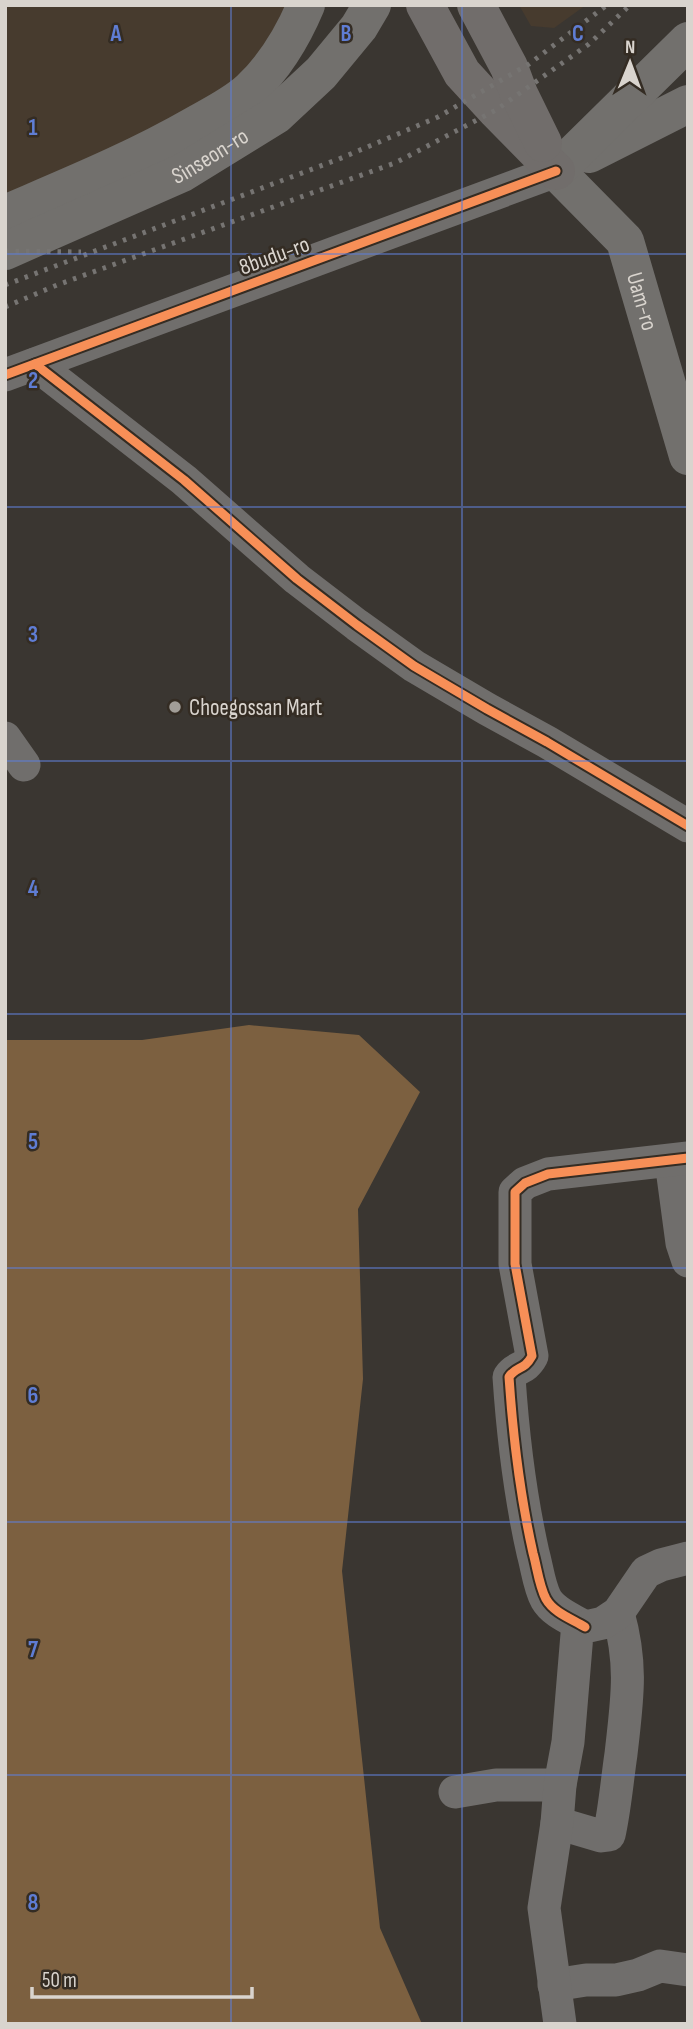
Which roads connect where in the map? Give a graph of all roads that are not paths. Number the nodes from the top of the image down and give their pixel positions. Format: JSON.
{"nodes":[{"id":1,"x":306,"y":5,"type":"edge"},
{"id":2,"x":372,"y":5,"type":"edge"},
{"id":3,"x":425,"y":5,"type":"edge"},
{"id":4,"x":476,"y":5,"type":"edge"},
{"id":5,"x":688,"y":41,"type":"edge"},
{"id":6,"x":688,"y":104,"type":"edge"},
{"id":7,"x":172,"y":159,"type":"junction"},
{"id":8,"x":556,"y":171,"type":"junction"},
{"id":9,"x":5,"y":214,"type":"edge"},
{"id":10,"x":5,"y":251,"type":"edge"},
{"id":11,"x":20,"y":369,"type":"edge"},
{"id":12,"x":688,"y":456,"type":"edge"},
{"id":13,"x":5,"y":738,"type":"edge"},
{"id":14,"x":24,"y":765,"type":"dead end"},
{"id":15,"x":688,"y":826,"type":"edge"},
{"id":16,"x":680,"y":1160,"type":"edge"},
{"id":17,"x":688,"y":1261,"type":"edge"},
{"id":18,"x":688,"y":1558,"type":"edge"},
{"id":19,"x":618,"y":1613,"type":"junction"},
{"id":20,"x":585,"y":1627,"type":"junction"},
{"id":21,"x":560,"y":1785,"type":"junction"},
{"id":22,"x":455,"y":1792,"type":"dead end"},
{"id":23,"x":557,"y":1823,"type":"junction"},
{"id":24,"x":688,"y":1970,"type":"edge"},
{"id":25,"x":554,"y":1985,"type":"junction"},
{"id":26,"x":560,"y":2024,"type":"edge"}],
"edges":[{"from":1,"to":7,"type":"main road","name":"Sinseon-ro"},
{"from":2,"to":7,"type":"main road","name":"Sinseon-ro"},
{"from":3,"to":8,"type":"main road"},
{"from":4,"to":8,"type":"main road"},
{"from":5,"to":8,"type":"main road"},
{"from":6,"to":8,"type":"main road"},
{"from":7,"to":9,"type":"main road","name":"Sinseon-ro"},
{"from":7,"to":10,"type":"main road","name":"Sinseon-ro"},
{"from":8,"to":11,"type":"street","name":"8budu-ro"},
{"from":8,"to":12,"type":"main road","name":"Uam-ro"},
{"from":11,"to":15,"type":"street"},
{"from":13,"to":14,"type":"street"},
{"from":16,"to":17,"type":"street"},
{"from":16,"to":20,"type":"street"},
{"from":18,"to":19,"type":"street"},
{"from":19,"to":20,"type":"street"},
{"from":19,"to":23,"type":"street"},
{"from":20,"to":21,"type":"street"},
{"from":21,"to":22,"type":"street"},
{"from":21,"to":23,"type":"street"},
{"from":23,"to":25,"type":"street"},
{"from":24,"to":25,"type":"street"},
{"from":25,"to":26,"type":"street"}]}
